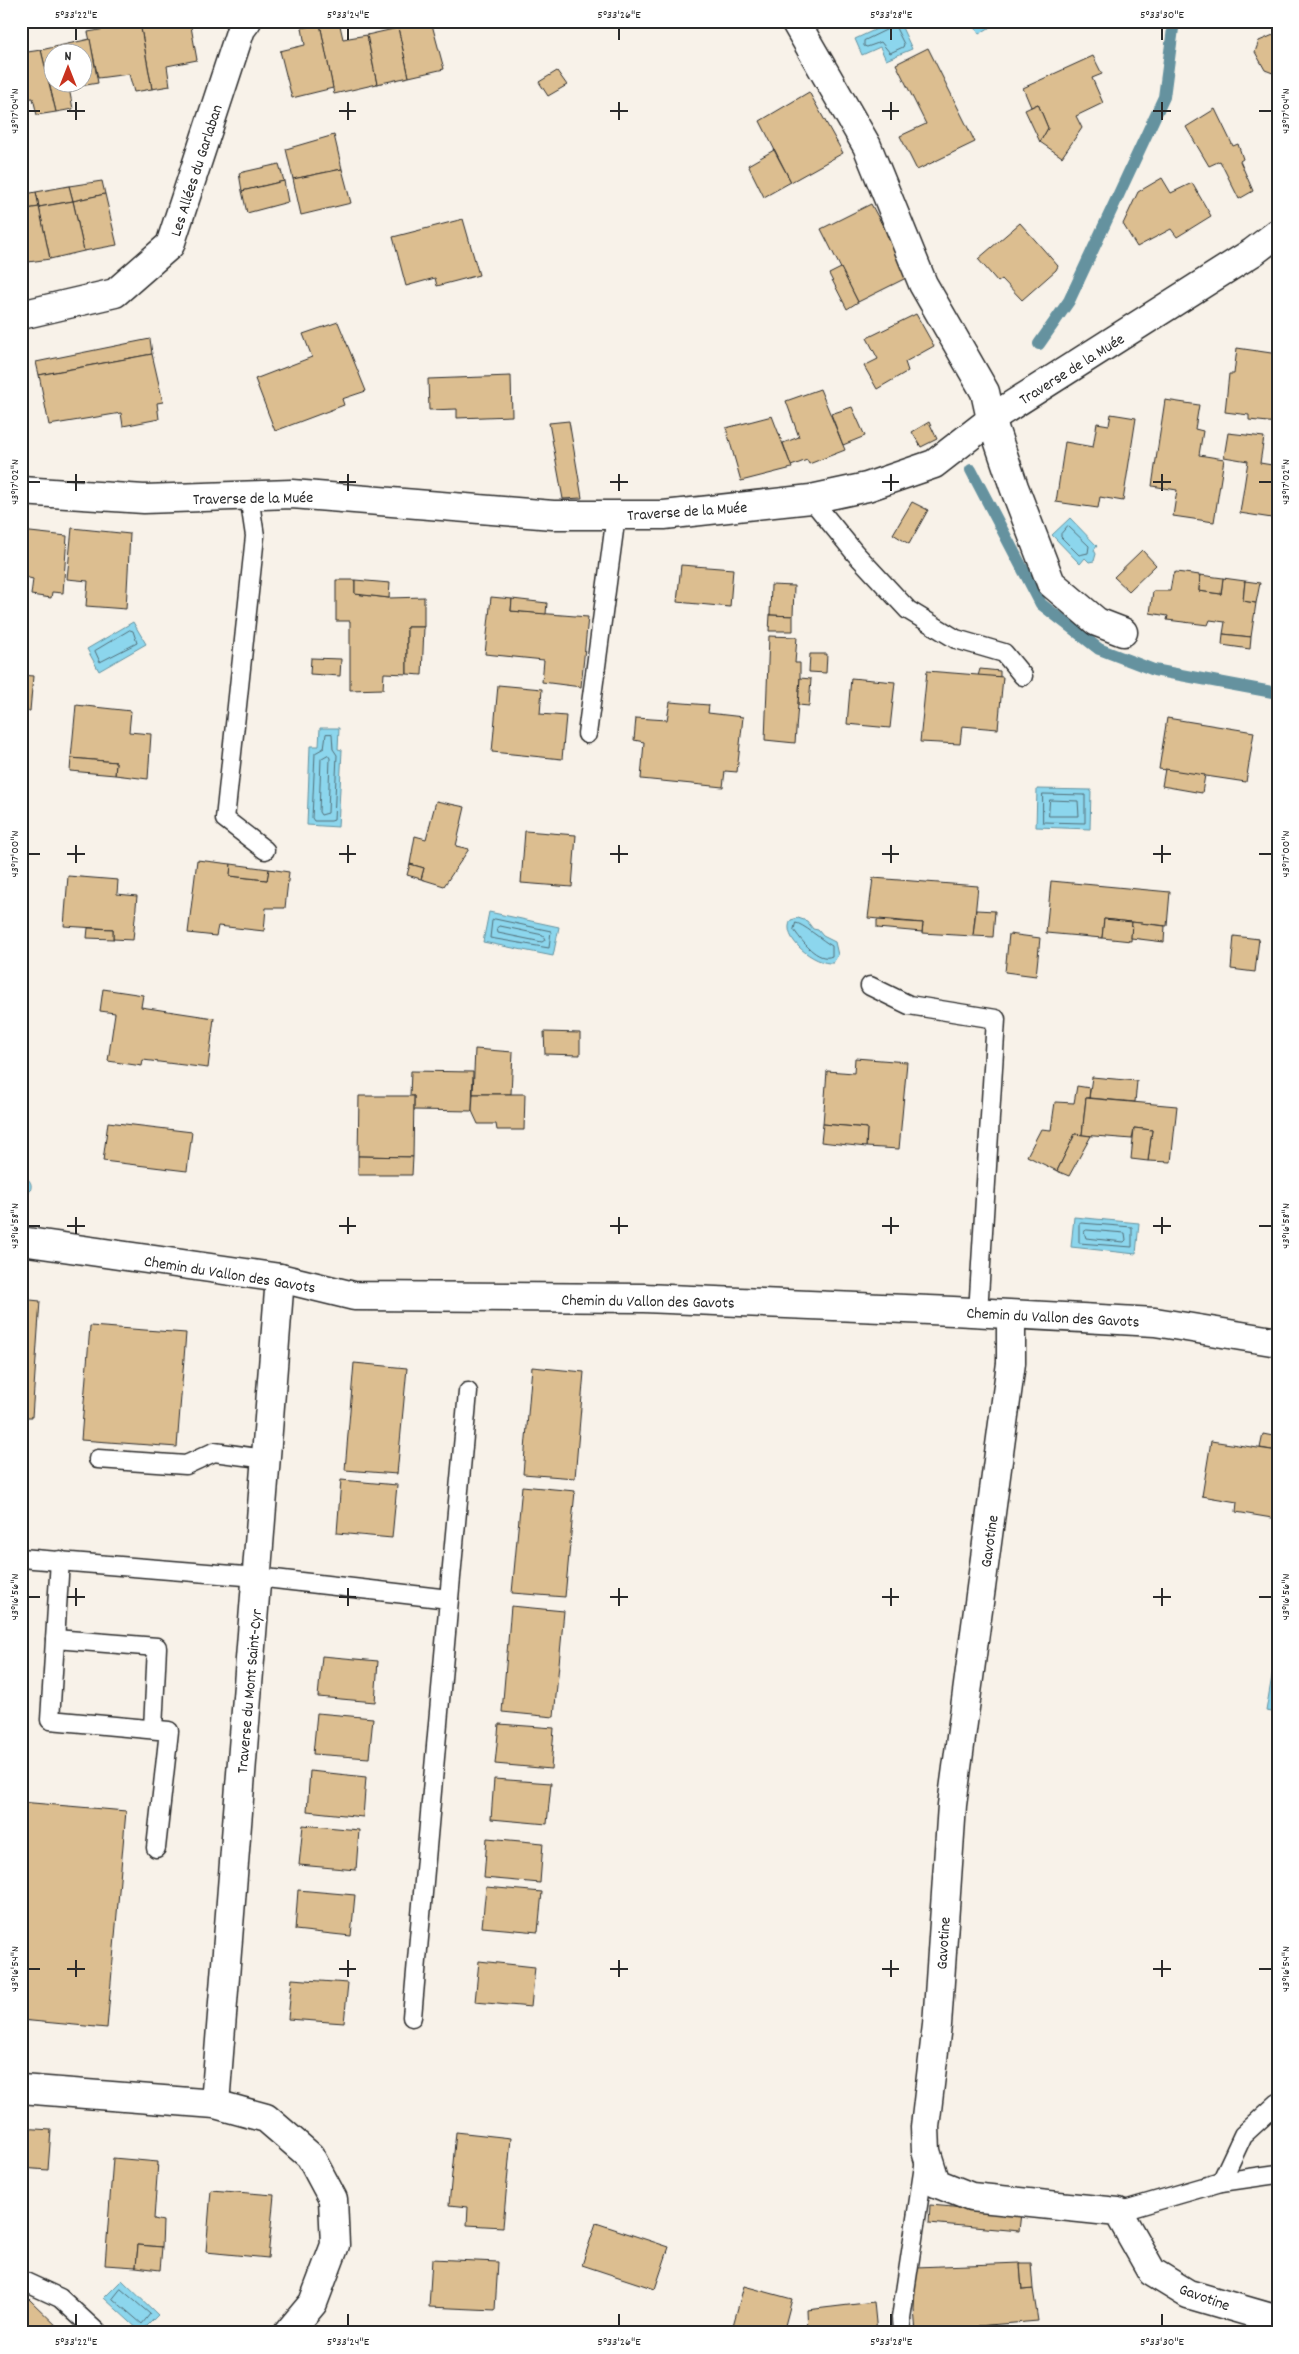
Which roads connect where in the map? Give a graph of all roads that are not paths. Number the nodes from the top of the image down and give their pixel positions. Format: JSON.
{"nodes":[{"id":1,"x":247,"y":21,"type":"edge"},
{"id":2,"x":796,"y":21,"type":"edge"},
{"id":3,"x":1278,"y":232,"type":"edge"},
{"id":4,"x":21,"y":315,"type":"edge"},
{"id":5,"x":991,"y":419,"type":"junction"},
{"id":6,"x":21,"y":491,"type":"edge"},
{"id":7,"x":249,"y":496,"type":"junction"},
{"id":8,"x":810,"y":499,"type":"junction"},
{"id":9,"x":616,"y":515,"type":"junction"},
{"id":10,"x":1123,"y":632,"type":"dead end"},
{"id":11,"x":1023,"y":676,"type":"dead end"},
{"id":12,"x":587,"y":734,"type":"dead end"},
{"id":13,"x":265,"y":850,"type":"dead end"},
{"id":14,"x":870,"y":986,"type":"dead end"},
{"id":15,"x":21,"y":1241,"type":"edge"},
{"id":16,"x":280,"y":1278,"type":"junction"},
{"id":17,"x":978,"y":1313,"type":"junction"},
{"id":18,"x":1011,"y":1316,"type":"junction"},
{"id":19,"x":1278,"y":1342,"type":"edge"},
{"id":20,"x":468,"y":1392,"type":"dead end"},
{"id":21,"x":98,"y":1459,"type":"dead end"},
{"id":22,"x":266,"y":1459,"type":"junction"},
{"id":23,"x":21,"y":1558,"type":"edge"},
{"id":24,"x":60,"y":1560,"type":"junction"},
{"id":25,"x":257,"y":1576,"type":"junction"},
{"id":26,"x":449,"y":1599,"type":"junction"},
{"id":27,"x":55,"y":1639,"type":"junction"},
{"id":28,"x":153,"y":1729,"type":"junction"},
{"id":29,"x":156,"y":1848,"type":"dead end"},
{"id":30,"x":412,"y":2017,"type":"dead end"},
{"id":31,"x":21,"y":2089,"type":"edge"},
{"id":32,"x":1278,"y":2103,"type":"edge"},
{"id":33,"x":215,"y":2104,"type":"junction"},
{"id":34,"x":926,"y":2151,"type":"junction"},
{"id":35,"x":1278,"y":2174,"type":"edge"},
{"id":36,"x":1220,"y":2182,"type":"junction"},
{"id":37,"x":1118,"y":2212,"type":"junction"},
{"id":38,"x":21,"y":2280,"type":"edge"},
{"id":39,"x":1278,"y":2320,"type":"edge"},
{"id":40,"x":98,"y":2333,"type":"edge"},
{"id":41,"x":288,"y":2333,"type":"edge"},
{"id":42,"x":902,"y":2333,"type":"edge"}],
"edges":[{"from":1,"to":4,"type":"street","name":"Les Allées du Garlaban"},
{"from":2,"to":5,"type":"street"},
{"from":3,"to":5,"type":"street","name":"Traverse de la Muée"},
{"from":5,"to":8,"type":"street","name":"Traverse de la Muée"},
{"from":5,"to":10,"type":"street"},
{"from":6,"to":7,"type":"street","name":"Traverse de la Muée"},
{"from":7,"to":9,"type":"street","name":"Traverse de la Muée"},
{"from":7,"to":13,"type":"lane"},
{"from":8,"to":9,"type":"street","name":"Traverse de la Muée"},
{"from":8,"to":11,"type":"lane"},
{"from":9,"to":12,"type":"lane"},
{"from":14,"to":17,"type":"lane"},
{"from":15,"to":16,"type":"street","name":"Chemin du Vallon des Gavots"},
{"from":16,"to":17,"type":"street","name":"Chemin du Vallon des Gavots"},
{"from":16,"to":22,"type":"street","name":"Traverse du Mont Saint-Cyr"},
{"from":17,"to":18,"type":"street","name":"Chemin du Vallon des Gavots"},
{"from":18,"to":19,"type":"street","name":"Chemin du Vallon des Gavots"},
{"from":18,"to":34,"type":"street","name":"Gavotine"},
{"from":20,"to":26,"type":"lane"},
{"from":21,"to":22,"type":"lane"},
{"from":22,"to":25,"type":"street","name":"Traverse du Mont Saint-Cyr"},
{"from":23,"to":24,"type":"lane"},
{"from":24,"to":25,"type":"lane"},
{"from":24,"to":27,"type":"lane"},
{"from":25,"to":26,"type":"lane"},
{"from":25,"to":33,"type":"street","name":"Traverse du Mont Saint-Cyr"},
{"from":26,"to":30,"type":"lane"},
{"from":27,"to":28,"type":"lane"},
{"from":27,"to":28,"type":"lane"},
{"from":28,"to":29,"type":"lane"},
{"from":31,"to":33,"type":"street"},
{"from":32,"to":36,"type":"lane"},
{"from":33,"to":41,"type":"street"},
{"from":34,"to":37,"type":"street","name":"Gavotine"},
{"from":34,"to":42,"type":"lane"},
{"from":35,"to":36,"type":"lane"},
{"from":36,"to":37,"type":"lane"},
{"from":37,"to":39,"type":"street","name":"Gavotine"},
{"from":38,"to":40,"type":"lane"}]}
